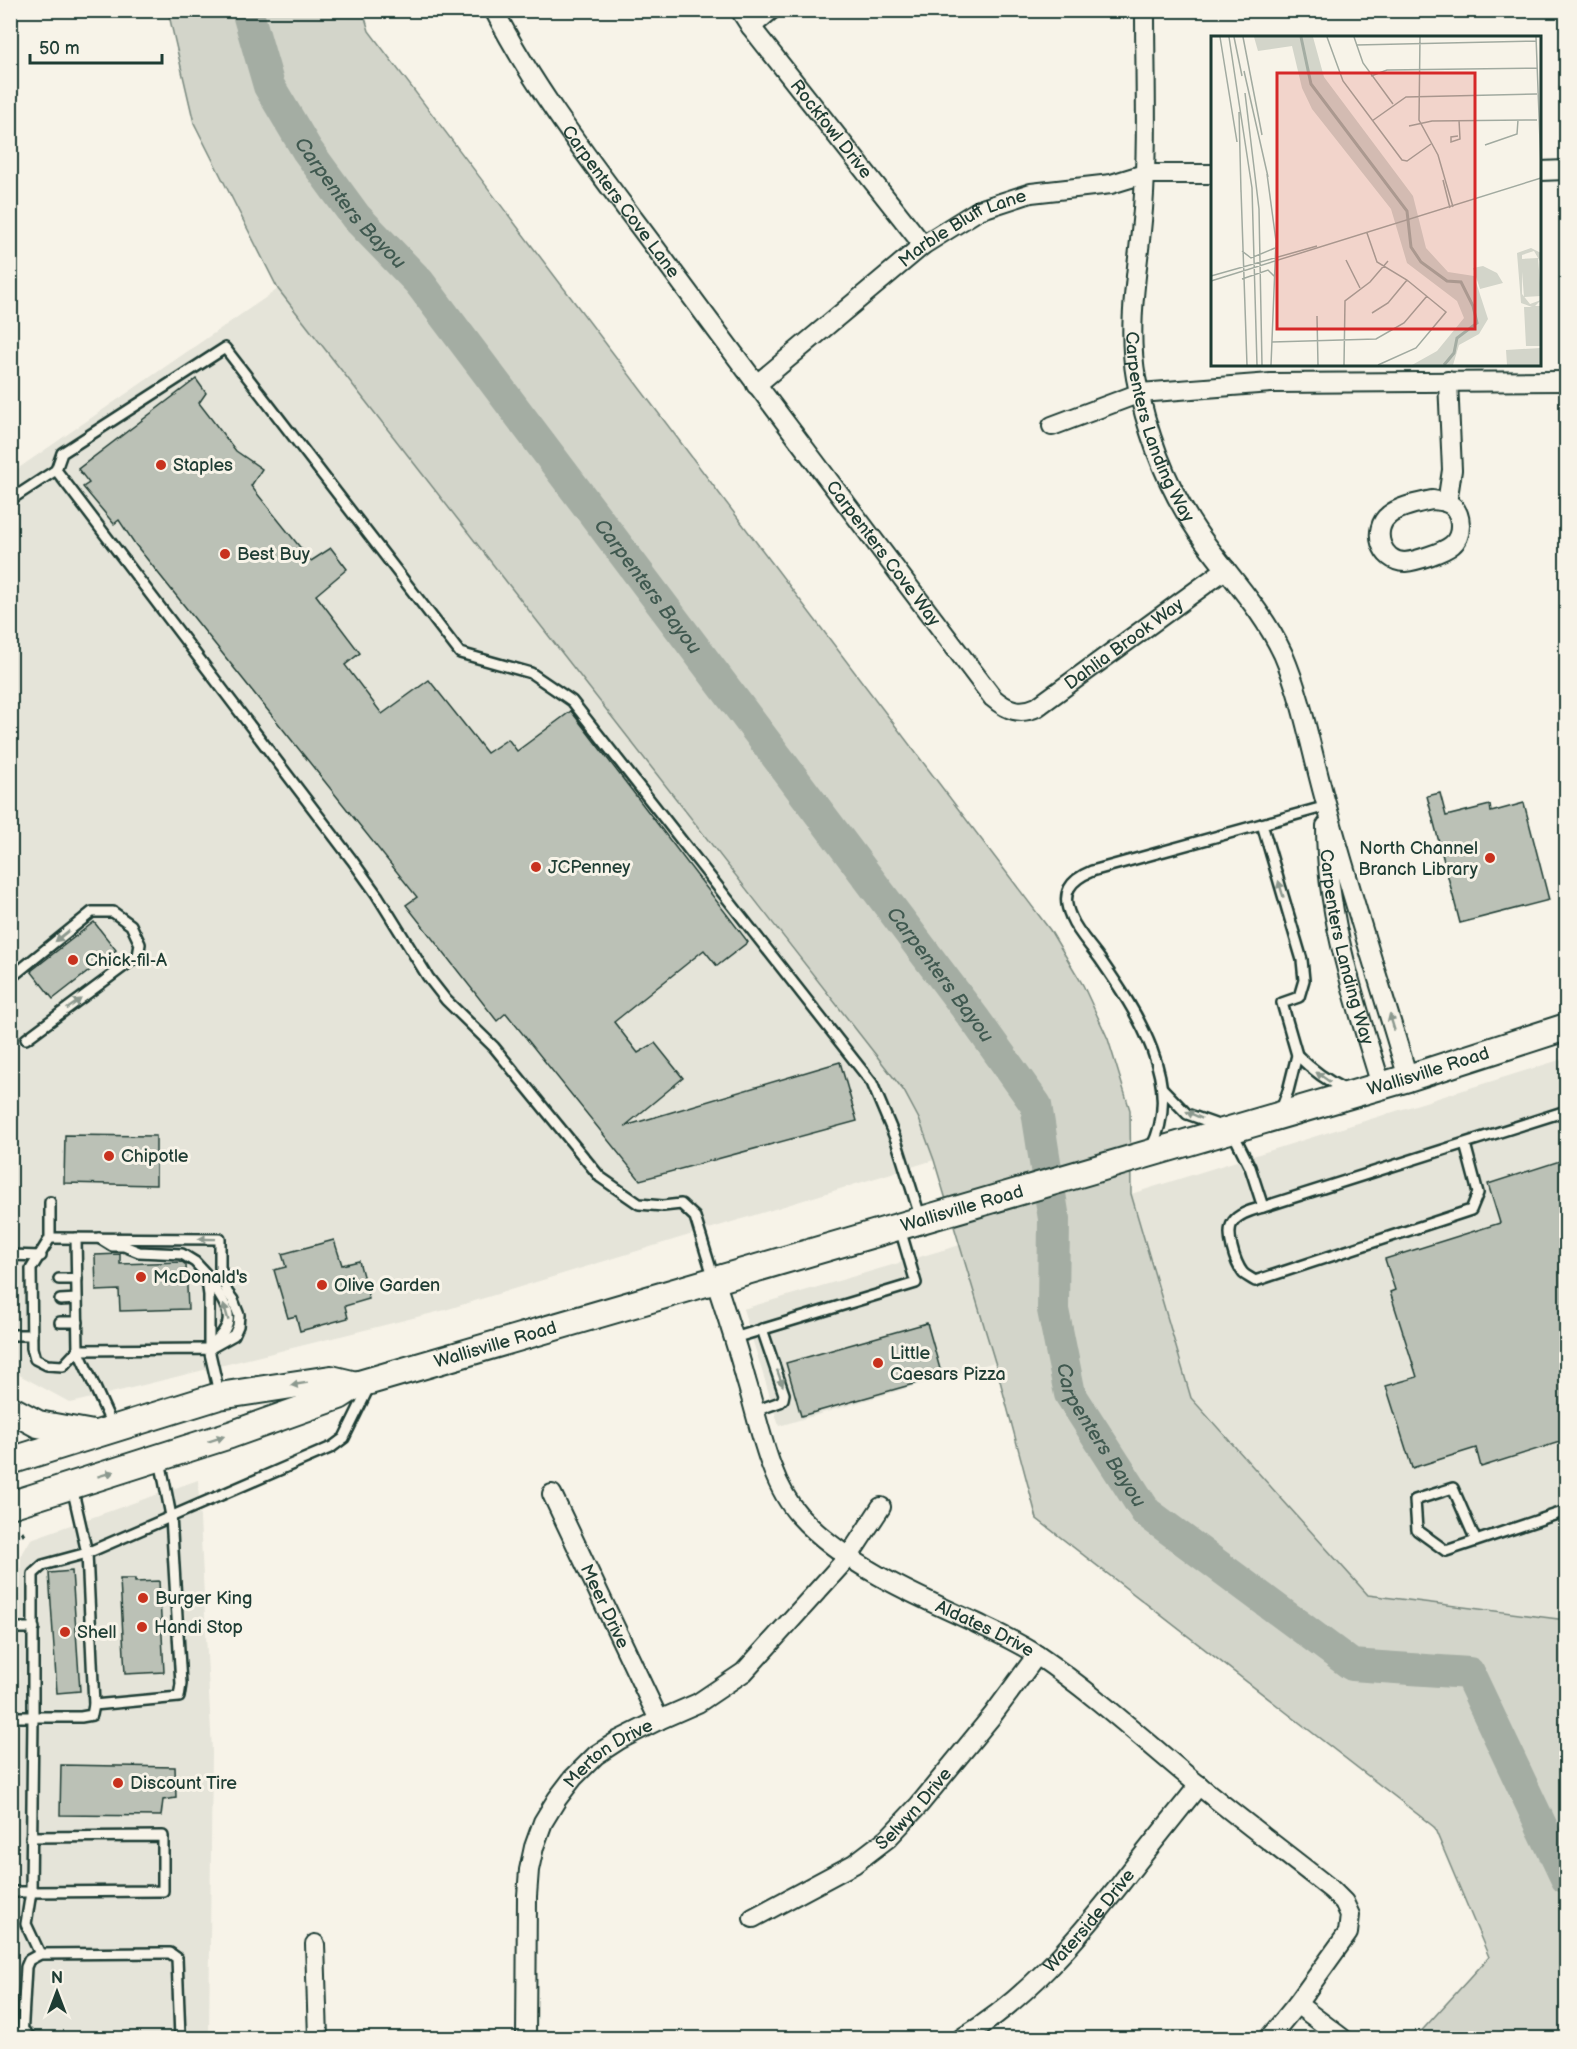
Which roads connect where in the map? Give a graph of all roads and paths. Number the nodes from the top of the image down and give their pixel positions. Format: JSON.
{"nodes":[{"id":1,"x":494,"y":10,"type":"edge"},
{"id":2,"x":740,"y":10,"type":"edge"},
{"id":3,"x":771,"y":10,"type":"edge"},
{"id":4,"x":1145,"y":10,"type":"edge"},
{"id":5,"x":751,"y":27,"type":"junction"},
{"id":6,"x":1566,"y":170,"type":"edge"},
{"id":7,"x":1541,"y":171,"type":"edge"},
{"id":8,"x":1144,"y":174,"type":"junction"},
{"id":9,"x":1211,"y":174,"type":"edge"},
{"id":10,"x":923,"y":246,"type":"junction"},
{"id":11,"x":1448,"y":381,"type":"junction"},
{"id":12,"x":1566,"y":381,"type":"edge"},
{"id":13,"x":756,"y":385,"type":"junction"},
{"id":14,"x":1140,"y":393,"type":"junction"},
{"id":15,"x":1052,"y":426,"type":"dead end"},
{"id":16,"x":56,"y":470,"type":"junction"},
{"id":17,"x":10,"y":500,"type":"edge"},
{"id":18,"x":1447,"y":503,"type":"dead end"},
{"id":19,"x":1226,"y":569,"type":"junction"},
{"id":20,"x":1020,"y":711,"type":"joint"},
{"id":21,"x":1327,"y":806,"type":"junction"},
{"id":22,"x":1262,"y":824,"type":"junction"},
{"id":23,"x":14,"y":975,"type":"dead end"},
{"id":24,"x":1566,"y":1027,"type":"edge"},
{"id":25,"x":26,"y":1039,"type":"dead end"},
{"id":26,"x":1297,"y":1055,"type":"junction"},
{"id":27,"x":1408,"y":1078,"type":"junction"},
{"id":28,"x":1381,"y":1085,"type":"junction"},
{"id":29,"x":1163,"y":1089,"type":"junction"},
{"id":30,"x":1353,"y":1094,"type":"junction"},
{"id":31,"x":1566,"y":1111,"type":"edge"},
{"id":32,"x":1278,"y":1115,"type":"junction"},
{"id":33,"x":1231,"y":1129,"type":"junction"},
{"id":34,"x":1465,"y":1144,"type":"junction"},
{"id":35,"x":1148,"y":1154,"type":"junction"},
{"id":36,"x":50,"y":1202,"type":"dead end"},
{"id":37,"x":1263,"y":1206,"type":"junction"},
{"id":38,"x":910,"y":1223,"type":"junction"},
{"id":39,"x":50,"y":1238,"type":"junction"},
{"id":40,"x":76,"y":1238,"type":"junction"},
{"id":41,"x":99,"y":1238,"type":"junction"},
{"id":42,"x":10,"y":1255,"type":"edge"},
{"id":43,"x":41,"y":1256,"type":"junction"},
{"id":44,"x":206,"y":1274,"type":"junction"},
{"id":45,"x":59,"y":1279,"type":"dead end"},
{"id":46,"x":77,"y":1279,"type":"junction"},
{"id":47,"x":31,"y":1280,"type":"junction"},
{"id":48,"x":42,"y":1280,"type":"dead end"},
{"id":49,"x":715,"y":1280,"type":"junction"},
{"id":50,"x":31,"y":1299,"type":"junction"},
{"id":51,"x":43,"y":1299,"type":"dead end"},
{"id":52,"x":60,"y":1299,"type":"dead end"},
{"id":53,"x":77,"y":1299,"type":"junction"},
{"id":54,"x":32,"y":1322,"type":"junction"},
{"id":55,"x":42,"y":1322,"type":"dead end"},
{"id":56,"x":60,"y":1322,"type":"dead end"},
{"id":57,"x":78,"y":1322,"type":"junction"},
{"id":58,"x":762,"y":1329,"type":"junction"},
{"id":59,"x":10,"y":1335,"type":"edge"},
{"id":60,"x":32,"y":1335,"type":"junction"},
{"id":61,"x":734,"y":1338,"type":"junction"},
{"id":62,"x":209,"y":1349,"type":"junction"},
{"id":63,"x":78,"y":1350,"type":"junction"},
{"id":64,"x":364,"y":1383,"type":"junction"},
{"id":65,"x":219,"y":1396,"type":"junction"},
{"id":66,"x":10,"y":1409,"type":"edge"},
{"id":67,"x":756,"y":1411,"type":"junction"},
{"id":68,"x":105,"y":1432,"type":"junction"},
{"id":69,"x":160,"y":1457,"type":"junction"},
{"id":70,"x":10,"y":1461,"type":"edge"},
{"id":71,"x":71,"y":1485,"type":"junction"},
{"id":72,"x":552,"y":1494,"type":"dead end"},
{"id":73,"x":10,"y":1504,"type":"edge"},
{"id":74,"x":881,"y":1507,"type":"dead end"},
{"id":75,"x":1566,"y":1511,"type":"edge"},
{"id":76,"x":171,"y":1516,"type":"junction"},
{"id":77,"x":1476,"y":1541,"type":"junction"},
{"id":78,"x":87,"y":1553,"type":"junction"},
{"id":79,"x":849,"y":1556,"type":"junction"},
{"id":80,"x":10,"y":1628,"type":"edge"},
{"id":81,"x":34,"y":1628,"type":"junction"},
{"id":82,"x":1037,"y":1654,"type":"junction"},
{"id":83,"x":94,"y":1706,"type":"junction"},
{"id":84,"x":10,"y":1717,"type":"edge"},
{"id":85,"x":33,"y":1717,"type":"junction"},
{"id":86,"x":659,"y":1720,"type":"junction"},
{"id":87,"x":1198,"y":1785,"type":"junction"},
{"id":88,"x":31,"y":1837,"type":"junction"},
{"id":89,"x":10,"y":1892,"type":"edge"},
{"id":90,"x":31,"y":1892,"type":"junction"},
{"id":91,"x":753,"y":1918,"type":"dead end"},
{"id":92,"x":315,"y":1944,"type":"dead end"},
{"id":93,"x":40,"y":1954,"type":"junction"},
{"id":94,"x":1297,"y":2004,"type":"junction"},
{"id":95,"x":22,"y":2034,"type":"edge"},
{"id":96,"x":31,"y":2038,"type":"edge"},
{"id":97,"x":180,"y":2038,"type":"edge"},
{"id":98,"x":318,"y":2038,"type":"edge"},
{"id":99,"x":526,"y":2038,"type":"edge"},
{"id":100,"x":962,"y":2038,"type":"edge"},
{"id":101,"x":1269,"y":2038,"type":"edge"},
{"id":102,"x":1342,"y":2038,"type":"edge"}],
"edges":[{"from":1,"to":13,"type":"street","name":"Carpenters Cove Lane"},
{"from":2,"to":5,"type":"street","name":"Rockfowl Drive"},
{"from":3,"to":5,"type":"street"},
{"from":4,"to":8,"type":"street","name":"Carpenters Landing Way"},
{"from":5,"to":10,"type":"street","name":"Rockfowl Drive"},
{"from":6,"to":7,"type":"street"},
{"from":8,"to":9,"type":"street","name":"Marble Bluff Lane"},
{"from":8,"to":10,"type":"street","name":"Marble Bluff Lane"},
{"from":8,"to":14,"type":"street","name":"Carpenters Landing Way"},
{"from":10,"to":13,"type":"street","name":"Marble Bluff Lane"},
{"from":11,"to":12,"type":"street"},
{"from":11,"to":14,"type":"street"},
{"from":11,"to":18,"type":"street"},
{"from":13,"to":20,"type":"street","name":"Carpenters Cove Way"},
{"from":14,"to":15,"type":"street"},
{"from":14,"to":19,"type":"street","name":"Carpenters Landing Way"},
{"from":16,"to":17,"type":"lane"},
{"from":16,"to":38,"type":"lane"},
{"from":16,"to":49,"type":"lane"},
{"from":19,"to":20,"type":"street","name":"Dahlia Brook Way"},
{"from":19,"to":21,"type":"street","name":"Carpenters Landing Way"},
{"from":21,"to":22,"type":"lane"},
{"from":27,"to":21,"type":"street","name":"Carpenters Landing Way","one_way":true},
{"from":21,"to":28,"type":"street","name":"Carpenters Landing Way"},
{"from":26,"to":22,"type":"lane","one_way":true},
{"from":22,"to":29,"type":"lane"},
{"from":25,"to":23,"type":"lane","one_way":true},
{"from":24,"to":27,"type":"main road","name":"Wallisville Road"},
{"from":30,"to":26,"type":"lane","one_way":true},
{"from":26,"to":32,"type":"lane"},
{"from":27,"to":28,"type":"main road","name":"Wallisville Road"},
{"from":28,"to":30,"type":"main road","name":"Wallisville Road"},
{"from":33,"to":29,"type":"lane","one_way":true},
{"from":29,"to":35,"type":"lane"},
{"from":30,"to":32,"type":"main road","name":"Wallisville Road"},
{"from":31,"to":34,"type":"lane"},
{"from":32,"to":33,"type":"main road","name":"Wallisville Road"},
{"from":33,"to":35,"type":"main road","name":"Wallisville Road"},
{"from":33,"to":37,"type":"lane"},
{"from":34,"to":37,"type":"lane"},
{"from":34,"to":37,"type":"lane"},
{"from":35,"to":38,"type":"main road","name":"Wallisville Road"},
{"from":36,"to":39,"type":"lane"},
{"from":38,"to":49,"type":"main road","name":"Wallisville Road"},
{"from":38,"to":58,"type":"lane"},
{"from":39,"to":40,"type":"lane"},
{"from":39,"to":43,"type":"lane"},
{"from":40,"to":41,"type":"lane"},
{"from":40,"to":46,"type":"lane"},
{"from":41,"to":44,"type":"lane"},
{"from":62,"to":41,"type":"lane","one_way":true},
{"from":42,"to":43,"type":"lane"},
{"from":43,"to":47,"type":"lane"},
{"from":44,"to":62,"type":"lane"},
{"from":62,"to":44,"type":"lane","one_way":true},
{"from":45,"to":46,"type":"lane"},
{"from":46,"to":53,"type":"lane"},
{"from":47,"to":48,"type":"lane"},
{"from":47,"to":50,"type":"lane"},
{"from":49,"to":61,"type":"street","name":"Aldates Drive"},
{"from":49,"to":64,"type":"main road","name":"Wallisville Road"},
{"from":50,"to":51,"type":"lane"},
{"from":50,"to":54,"type":"lane"},
{"from":52,"to":53,"type":"lane"},
{"from":53,"to":57,"type":"lane"},
{"from":54,"to":55,"type":"lane"},
{"from":54,"to":60,"type":"lane"},
{"from":56,"to":57,"type":"lane"},
{"from":57,"to":63,"type":"lane"},
{"from":58,"to":61,"type":"lane"},
{"from":58,"to":67,"type":"lane","one_way":true},
{"from":59,"to":60,"type":"lane"},
{"from":60,"to":63,"type":"lane"},
{"from":61,"to":67,"type":"street","name":"Aldates Drive"},
{"from":62,"to":63,"type":"lane"},
{"from":62,"to":65,"type":"lane"},
{"from":63,"to":68,"type":"lane"},
{"from":64,"to":65,"type":"main road","name":"Wallisville Road","one_way":true},
{"from":69,"to":64,"type":"main road","name":"Wallisville Road","one_way":true},
{"from":64,"to":76,"type":"lane"},
{"from":65,"to":68,"type":"main road","name":"Wallisville Road"},
{"from":66,"to":68,"type":"main road"},
{"from":67,"to":79,"type":"street","name":"Aldates Drive"},
{"from":68,"to":70,"type":"main road","name":"Wallisville Road"},
{"from":71,"to":69,"type":"main road","name":"Wallisville Road","one_way":true},
{"from":69,"to":76,"type":"lane"},
{"from":71,"to":73,"type":"main road","name":"Wallisville Road"},
{"from":71,"to":78,"type":"lane"},
{"from":72,"to":86,"type":"street","name":"Meer Drive"},
{"from":74,"to":79,"type":"street","name":"Merton Drive"},
{"from":75,"to":77,"type":"lane"},
{"from":76,"to":78,"type":"lane"},
{"from":76,"to":83,"type":"lane"},
{"from":77,"to":77,"type":"lane"},
{"from":78,"to":81,"type":"lane"},
{"from":78,"to":83,"type":"lane"},
{"from":79,"to":82,"type":"street","name":"Aldates Drive"},
{"from":79,"to":86,"type":"street","name":"Merton Drive"},
{"from":80,"to":81,"type":"lane"},
{"from":81,"to":85,"type":"lane"},
{"from":82,"to":87,"type":"street","name":"Aldates Drive"},
{"from":82,"to":91,"type":"street","name":"Selwyn Drive"},
{"from":83,"to":85,"type":"lane"},
{"from":84,"to":85,"type":"lane"},
{"from":85,"to":88,"type":"lane"},
{"from":86,"to":99,"type":"street","name":"Merton Drive"},
{"from":87,"to":94,"type":"street","name":"Aldates Drive"},
{"from":87,"to":100,"type":"street","name":"Waterside Drive"},
{"from":88,"to":90,"type":"lane"},
{"from":88,"to":90,"type":"lane"},
{"from":89,"to":90,"type":"lane"},
{"from":90,"to":93,"type":"lane"},
{"from":92,"to":98,"type":"street"},
{"from":93,"to":95,"type":"lane"},
{"from":93,"to":97,"type":"lane"},
{"from":94,"to":101,"type":"street"},
{"from":94,"to":102,"type":"street"},
{"from":95,"to":96,"type":"lane"}]}
